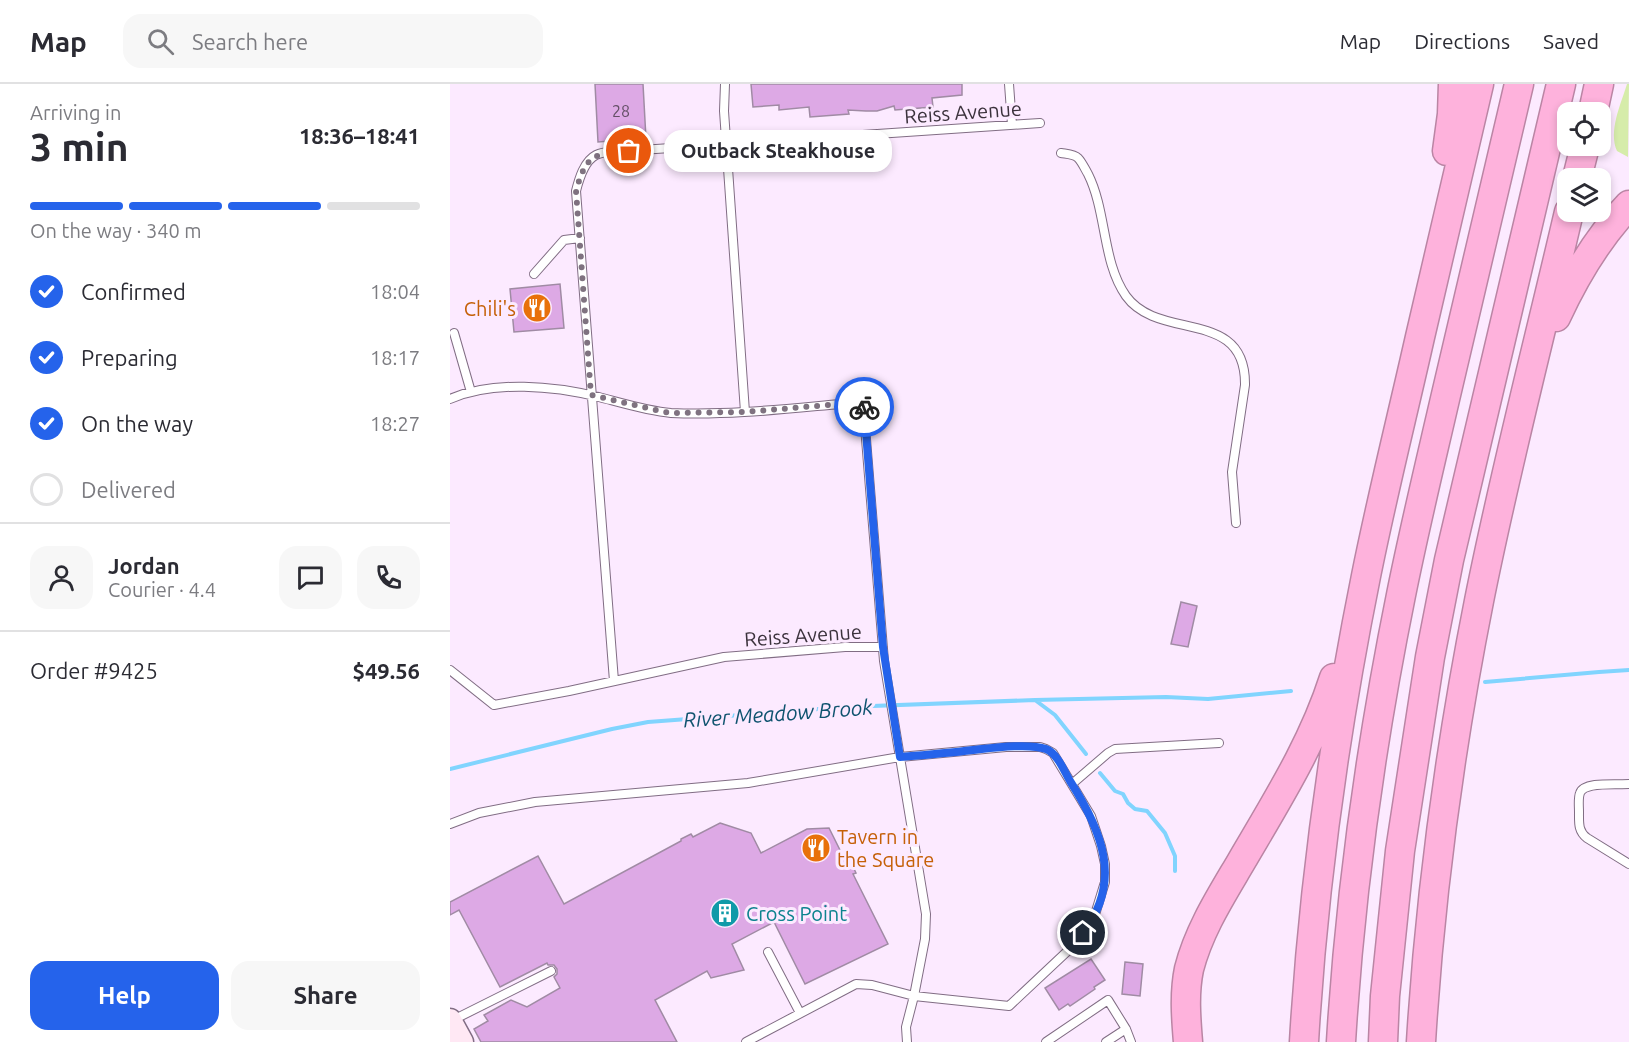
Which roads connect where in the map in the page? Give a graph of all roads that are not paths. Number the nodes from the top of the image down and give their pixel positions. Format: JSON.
{"nodes":[{"id":1,"x":724,"y":84,"type":"edge"},
{"id":2,"x":1009,"y":84,"type":"edge"},
{"id":3,"x":1452,"y":84,"type":"edge"},
{"id":4,"x":1479,"y":84,"type":"edge"},
{"id":5,"x":1519,"y":84,"type":"edge"},
{"id":6,"x":1561,"y":84,"type":"edge"},
{"id":7,"x":1599,"y":84,"type":"edge"},
{"id":8,"x":1595,"y":102,"type":"edge"},
{"id":9,"x":1040,"y":123,"type":"dead end"},
{"id":10,"x":1012,"y":125,"type":"junction"},
{"id":11,"x":727,"y":145,"type":"junction"},
{"id":12,"x":1061,"y":153,"type":"dead end"},
{"id":13,"x":1629,"y":205,"type":"edge"},
{"id":14,"x":1567,"y":222,"type":"edge"},
{"id":15,"x":580,"y":238,"type":"junction"},
{"id":16,"x":534,"y":274,"type":"dead end"},
{"id":17,"x":454,"y":333,"type":"dead end"},
{"id":18,"x":1421,"y":336,"type":"junction"},
{"id":19,"x":471,"y":392,"type":"junction"},
{"id":20,"x":591,"y":395,"type":"junction"},
{"id":21,"x":450,"y":399,"type":"edge"},
{"id":22,"x":1523,"y":409,"type":"junction"},
{"id":23,"x":745,"y":412,"type":"junction"},
{"id":24,"x":1236,"y":523,"type":"dead end"},
{"id":25,"x":1366,"y":576,"type":"junction"},
{"id":26,"x":883,"y":647,"type":"junction"},
{"id":27,"x":450,"y":670,"type":"edge"},
{"id":28,"x":614,"y":681,"type":"junction"},
{"id":29,"x":1219,"y":743,"type":"dead end"},
{"id":30,"x":900,"y":757,"type":"junction"},
{"id":31,"x":1072,"y":784,"type":"junction"},
{"id":32,"x":1629,"y":784,"type":"edge"},
{"id":33,"x":450,"y":824,"type":"edge"},
{"id":34,"x":1629,"y":864,"type":"edge"},
{"id":35,"x":768,"y":952,"type":"dead end"},
{"id":36,"x":551,"y":971,"type":"dead end"},
{"id":37,"x":914,"y":996,"type":"junction"},
{"id":38,"x":800,"y":1013,"type":"junction"},
{"id":39,"x":450,"y":1021,"type":"edge"},
{"id":40,"x":1126,"y":1029,"type":"junction"},
{"id":41,"x":462,"y":1042,"type":"edge"},
{"id":42,"x":746,"y":1042,"type":"edge"},
{"id":43,"x":907,"y":1042,"type":"edge"},
{"id":44,"x":1046,"y":1042,"type":"edge"},
{"id":45,"x":1106,"y":1042,"type":"edge"},
{"id":46,"x":1131,"y":1042,"type":"edge"},
{"id":47,"x":1188,"y":1042,"type":"edge"},
{"id":48,"x":1304,"y":1042,"type":"edge"},
{"id":49,"x":1341,"y":1042,"type":"edge"},
{"id":50,"x":1383,"y":1042,"type":"edge"},
{"id":51,"x":1421,"y":1042,"type":"edge"}],
"edges":[{"from":1,"to":11,"type":"lane"},
{"from":2,"to":10,"type":"lane"},
{"from":3,"to":18,"type":"highway"},
{"from":4,"to":18,"type":"highway"},
{"from":5,"to":49,"type":"highway"},
{"from":6,"to":50,"type":"highway"},
{"from":7,"to":8,"type":"highway"},
{"from":9,"to":10,"type":"lane","name":"Reiss Avenue"},
{"from":10,"to":11,"type":"lane","name":"Reiss Avenue"},
{"from":11,"to":15,"type":"lane","name":"Reiss Avenue"},
{"from":11,"to":23,"type":"lane"},
{"from":12,"to":24,"type":"lane"},
{"from":13,"to":22,"type":"highway"},
{"from":14,"to":22,"type":"highway"},
{"from":15,"to":16,"type":"lane"},
{"from":15,"to":20,"type":"lane","name":"Reiss Avenue"},
{"from":17,"to":19,"type":"lane"},
{"from":18,"to":25,"type":"highway"},
{"from":19,"to":20,"type":"lane","name":"Reiss Avenue"},
{"from":19,"to":21,"type":"lane","name":"Reiss Avenue"},
{"from":20,"to":23,"type":"lane","name":"Reiss Avenue"},
{"from":20,"to":28,"type":"lane","name":"Reiss Avenue"},
{"from":22,"to":51,"type":"highway"},
{"from":23,"to":26,"type":"lane","name":"Reiss Avenue"},
{"from":25,"to":47,"type":"highway"},
{"from":25,"to":48,"type":"highway"},
{"from":26,"to":28,"type":"lane","name":"Reiss Avenue"},
{"from":26,"to":30,"type":"lane"},
{"from":27,"to":28,"type":"lane","name":"Reiss Avenue"},
{"from":29,"to":31,"type":"lane"},
{"from":30,"to":31,"type":"lane"},
{"from":30,"to":33,"type":"lane"},
{"from":30,"to":37,"type":"lane"},
{"from":31,"to":37,"type":"lane"},
{"from":32,"to":34,"type":"lane"},
{"from":35,"to":38,"type":"lane"},
{"from":36,"to":39,"type":"lane"},
{"from":37,"to":38,"type":"lane"},
{"from":37,"to":43,"type":"lane"},
{"from":38,"to":42,"type":"lane"},
{"from":39,"to":41,"type":"main road"},
{"from":40,"to":44,"type":"lane"},
{"from":40,"to":45,"type":"lane"},
{"from":40,"to":46,"type":"lane"}]}
